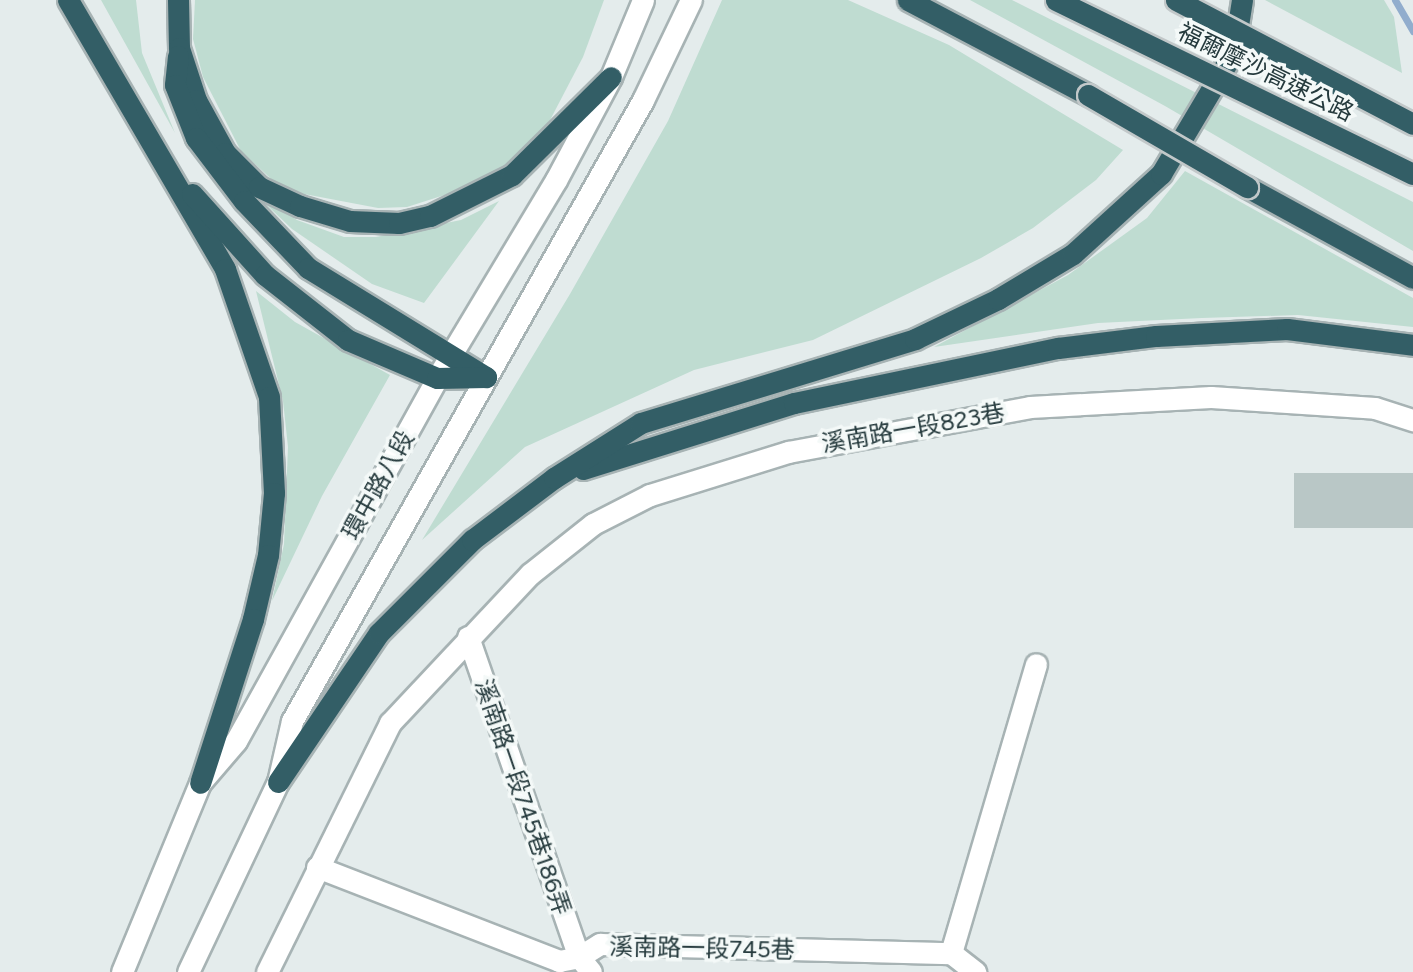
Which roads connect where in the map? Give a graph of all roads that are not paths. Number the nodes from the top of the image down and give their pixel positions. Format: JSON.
{"nodes":[{"id":1,"x":68,"y":0,"type":"edge"},
{"id":2,"x":178,"y":0,"type":"edge"},
{"id":3,"x":643,"y":0,"type":"edge"},
{"id":4,"x":691,"y":0,"type":"edge"},
{"id":5,"x":908,"y":0,"type":"edge"},
{"id":6,"x":1056,"y":0,"type":"edge"},
{"id":7,"x":1176,"y":0,"type":"edge"},
{"id":8,"x":1242,"y":0,"type":"edge"},
{"id":9,"x":179,"y":48,"type":"junction"},
{"id":10,"x":611,"y":78,"type":"junction"},
{"id":11,"x":1413,"y":124,"type":"edge"},
{"id":12,"x":158,"y":156,"type":"junction"},
{"id":13,"x":1413,"y":174,"type":"edge"},
{"id":14,"x":1413,"y":278,"type":"edge"},
{"id":15,"x":1413,"y":345,"type":"edge"},
{"id":16,"x":455,"y":355,"type":"junction"},
{"id":17,"x":485,"y":377,"type":"junction"},
{"id":18,"x":437,"y":378,"type":"junction"},
{"id":19,"x":1413,"y":420,"type":"edge"},
{"id":20,"x":555,"y":478,"type":"junction"},
{"id":21,"x":468,"y":637,"type":"junction"},
{"id":22,"x":1036,"y":664,"type":"dead end"},
{"id":23,"x":278,"y":782,"type":"junction"},
{"id":24,"x":200,"y":783,"type":"junction"},
{"id":25,"x":317,"y":867,"type":"junction"},
{"id":26,"x":951,"y":953,"type":"junction"},
{"id":27,"x":585,"y":965,"type":"edge"},
{"id":28,"x":122,"y":972,"type":"edge"},
{"id":29,"x":188,"y":972,"type":"edge"},
{"id":30,"x":267,"y":972,"type":"edge"},
{"id":31,"x":975,"y":972,"type":"edge"}],
"edges":[{"from":1,"to":12,"type":"highway"},
{"from":2,"to":9,"type":"highway"},
{"from":3,"to":10,"type":"street","name":"環中路八段"},
{"from":4,"to":17,"type":"street","name":"環中路八段"},
{"from":5,"to":14,"type":"highway","bridge":true},
{"from":6,"to":13,"type":"highway","name":"福爾摩沙高速公路","bridge":true},
{"from":7,"to":11,"type":"highway","name":"福爾摩沙高速公路","bridge":true},
{"from":8,"to":20,"type":"highway"},
{"from":9,"to":10,"type":"highway"},
{"from":9,"to":16,"type":"highway"},
{"from":10,"to":16,"type":"street","name":"環中路八段"},
{"from":12,"to":18,"type":"highway"},
{"from":12,"to":24,"type":"highway"},
{"from":15,"to":20,"type":"highway"},
{"from":16,"to":17,"type":"highway"},
{"from":16,"to":18,"type":"street","name":"環中路八段"},
{"from":17,"to":18,"type":"highway"},
{"from":17,"to":23,"type":"street","name":"環中路八段"},
{"from":18,"to":24,"type":"street","name":"環中路八段"},
{"from":19,"to":21,"type":"street","name":"溪南路一段823巷"},
{"from":20,"to":23,"type":"highway"},
{"from":21,"to":25,"type":"street","name":"溪南路一段823巷"},
{"from":21,"to":27,"type":"street","name":"溪南路一段745巷186弄"},
{"from":22,"to":26,"type":"street"},
{"from":23,"to":29,"type":"street","name":"環中路八段"},
{"from":24,"to":28,"type":"street","name":"環中路八段"},
{"from":25,"to":27,"type":"street","name":"溪南路一段745巷"},
{"from":25,"to":30,"type":"street","name":"溪南路一段823巷"},
{"from":26,"to":27,"type":"street","name":"溪南路一段745巷"},
{"from":26,"to":31,"type":"street"}]}
